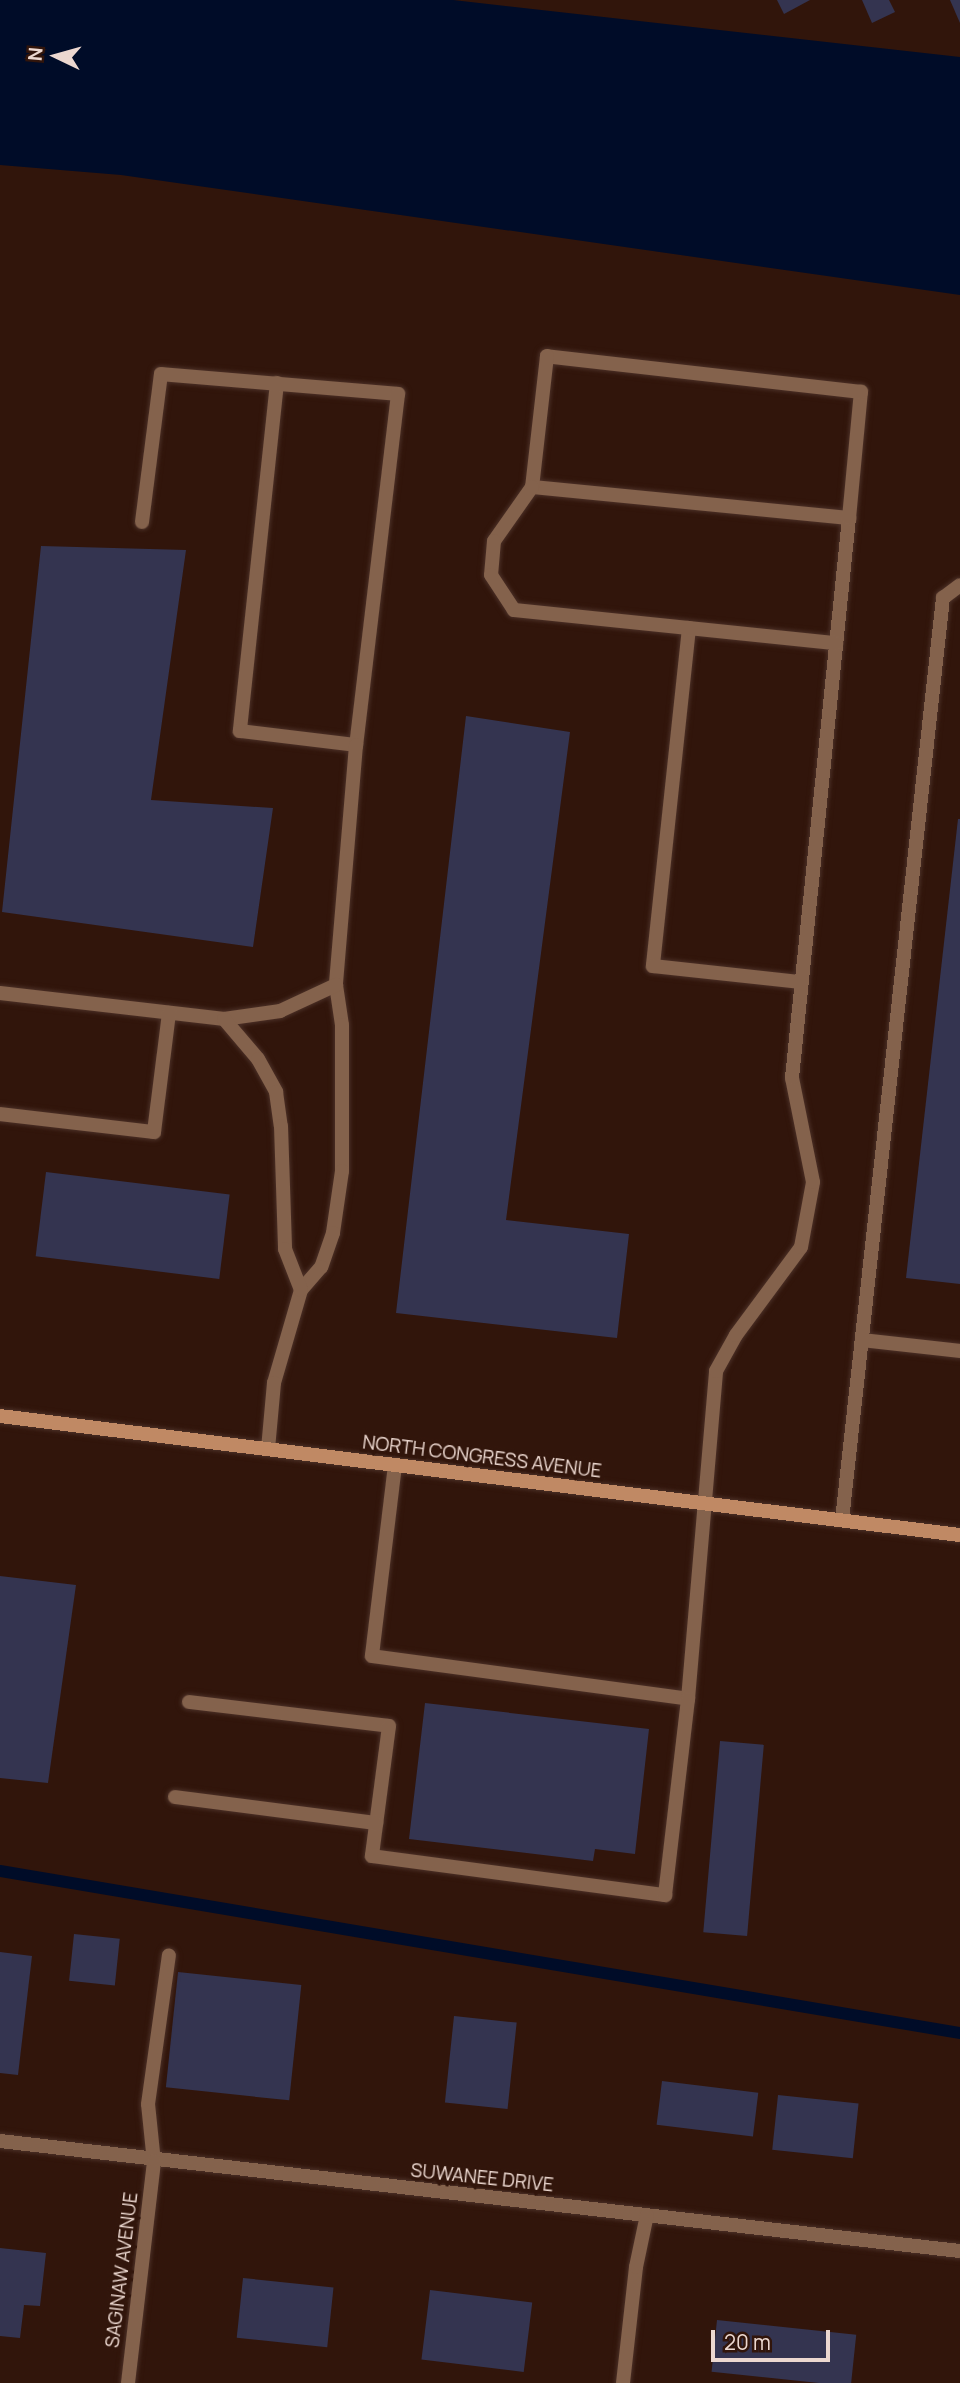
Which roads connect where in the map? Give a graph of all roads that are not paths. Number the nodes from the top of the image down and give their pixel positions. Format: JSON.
{"nodes":[{"id":1,"x":278,"y":383,"type":"junction"},
{"id":2,"x":532,"y":487,"type":"junction"},
{"id":3,"x":849,"y":518,"type":"junction"},
{"id":4,"x":142,"y":522,"type":"dead end"},
{"id":5,"x":960,"y":586,"type":"edge"},
{"id":6,"x":690,"y":628,"type":"junction"},
{"id":7,"x":836,"y":643,"type":"junction"},
{"id":8,"x":356,"y":745,"type":"junction"},
{"id":9,"x":0,"y":978,"type":"edge"},
{"id":10,"x":801,"y":982,"type":"junction"},
{"id":11,"x":336,"y":985,"type":"junction"},
{"id":12,"x":2,"y":993,"type":"edge"},
{"id":13,"x":169,"y":1013,"type":"junction"},
{"id":14,"x":225,"y":1019,"type":"junction"},
{"id":15,"x":0,"y":1114,"type":"edge"},
{"id":16,"x":301,"y":1290,"type":"junction"},
{"id":17,"x":862,"y":1340,"type":"junction"},
{"id":18,"x":960,"y":1351,"type":"edge"},
{"id":19,"x":0,"y":1416,"type":"edge"},
{"id":20,"x":268,"y":1449,"type":"junction"},
{"id":21,"x":395,"y":1465,"type":"junction"},
{"id":22,"x":704,"y":1504,"type":"junction"},
{"id":23,"x":842,"y":1520,"type":"junction"},
{"id":24,"x":960,"y":1535,"type":"edge"},
{"id":25,"x":688,"y":1699,"type":"junction"},
{"id":26,"x":189,"y":1702,"type":"dead end"},
{"id":27,"x":175,"y":1797,"type":"dead end"},
{"id":28,"x":376,"y":1823,"type":"junction"},
{"id":29,"x":169,"y":1955,"type":"dead end"},
{"id":30,"x":0,"y":2141,"type":"edge"},
{"id":31,"x":154,"y":2162,"type":"junction"},
{"id":32,"x":647,"y":2215,"type":"junction"},
{"id":33,"x":960,"y":2251,"type":"edge"},
{"id":34,"x":128,"y":2383,"type":"edge"},
{"id":35,"x":623,"y":2383,"type":"edge"}],
"edges":[{"from":1,"to":4,"type":"street"},
{"from":1,"to":8,"type":"street"},
{"from":1,"to":8,"type":"street"},
{"from":2,"to":3,"type":"street"},
{"from":2,"to":3,"type":"street"},
{"from":2,"to":6,"type":"street"},
{"from":3,"to":7,"type":"street"},
{"from":5,"to":17,"type":"street"},
{"from":6,"to":7,"type":"street"},
{"from":6,"to":10,"type":"street"},
{"from":7,"to":10,"type":"street"},
{"from":8,"to":11,"type":"street"},
{"from":9,"to":12,"type":"street"},
{"from":10,"to":22,"type":"street"},
{"from":11,"to":14,"type":"street"},
{"from":11,"to":16,"type":"street"},
{"from":12,"to":13,"type":"street"},
{"from":13,"to":14,"type":"street"},
{"from":13,"to":15,"type":"street"},
{"from":14,"to":16,"type":"street"},
{"from":16,"to":20,"type":"street"},
{"from":17,"to":18,"type":"street"},
{"from":17,"to":23,"type":"street"},
{"from":19,"to":20,"type":"street","name":"NORTH CONGRESS AVENUE"},
{"from":20,"to":21,"type":"street","name":"NORTH CONGRESS AVENUE"},
{"from":21,"to":22,"type":"street","name":"NORTH CONGRESS AVENUE"},
{"from":21,"to":25,"type":"street"},
{"from":22,"to":23,"type":"street","name":"NORTH CONGRESS AVENUE"},
{"from":22,"to":25,"type":"street"},
{"from":23,"to":24,"type":"street","name":"NORTH CONGRESS AVENUE"},
{"from":25,"to":28,"type":"street"},
{"from":26,"to":28,"type":"street"},
{"from":27,"to":28,"type":"street"},
{"from":29,"to":31,"type":"street","name":"SAGINAW AVENUE"},
{"from":30,"to":31,"type":"street","name":"SUWANEE DRIVE"},
{"from":31,"to":32,"type":"street","name":"SUWANEE DRIVE"},
{"from":31,"to":34,"type":"street","name":"SAGINAW AVENUE"},
{"from":32,"to":33,"type":"street","name":"SUWANEE DRIVE"},
{"from":32,"to":35,"type":"street"}]}
